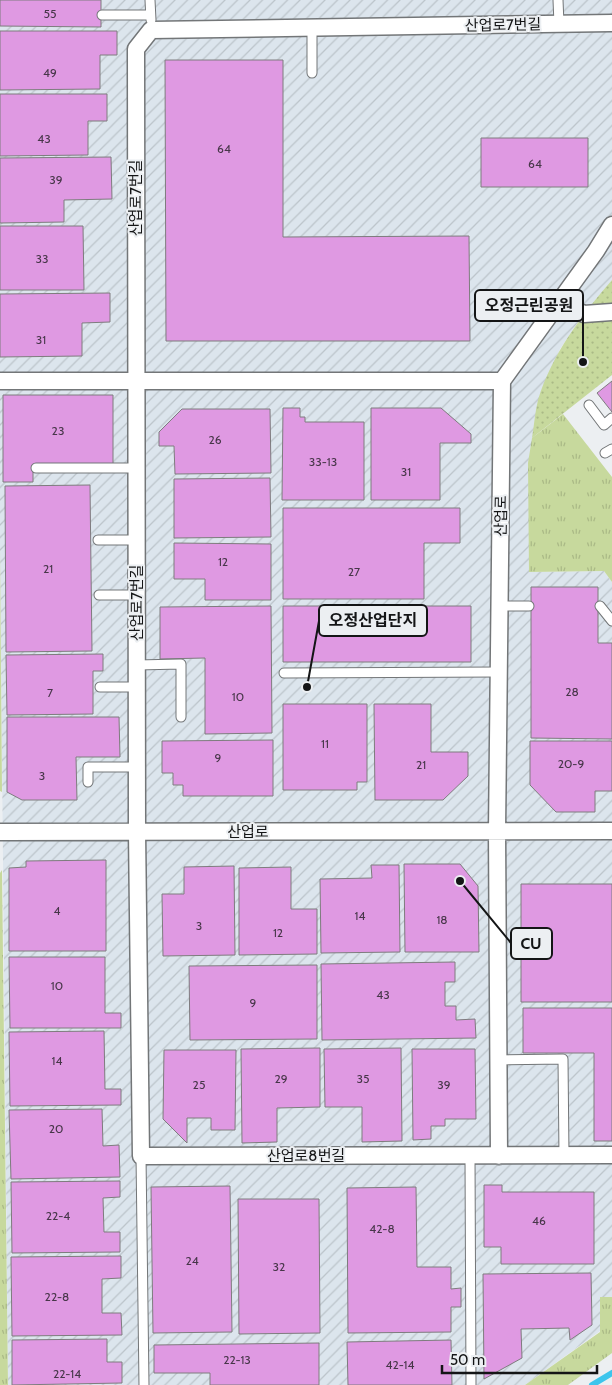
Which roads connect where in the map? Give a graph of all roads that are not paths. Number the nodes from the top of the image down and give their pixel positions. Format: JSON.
{"nodes":[{"id":1,"x":150,"y":0,"type":"edge"},
{"id":2,"x":558,"y":0,"type":"edge"},
{"id":3,"x":102,"y":15,"type":"dead end"},
{"id":4,"x":151,"y":22,"type":"junction"},
{"id":5,"x":612,"y":23,"type":"edge"},
{"id":6,"x":558,"y":24,"type":"junction"},
{"id":7,"x":312,"y":28,"type":"junction"},
{"id":8,"x":312,"y":74,"type":"dead end"},
{"id":9,"x":612,"y":225,"type":"edge"},
{"id":10,"x":559,"y":303,"type":"junction"},
{"id":11,"x":612,"y":312,"type":"edge"},
{"id":12,"x":0,"y":381,"type":"edge"},
{"id":13,"x":136,"y":381,"type":"junction"},
{"id":14,"x":502,"y":382,"type":"junction"},
{"id":15,"x":589,"y":405,"type":"dead end"},
{"id":16,"x":612,"y":418,"type":"edge"},
{"id":17,"x":36,"y":468,"type":"dead end"},
{"id":18,"x":137,"y":468,"type":"junction"},
{"id":19,"x":98,"y":540,"type":"dead end"},
{"id":20,"x":137,"y":540,"type":"junction"},
{"id":21,"x":99,"y":595,"type":"dead end"},
{"id":22,"x":137,"y":595,"type":"junction"},
{"id":23,"x":500,"y":606,"type":"junction"},
{"id":24,"x":529,"y":606,"type":"dead end"},
{"id":25,"x":600,"y":606,"type":"dead end"},
{"id":26,"x":612,"y":621,"type":"edge"},
{"id":27,"x":137,"y":665,"type":"junction"},
{"id":28,"x":499,"y":672,"type":"junction"},
{"id":29,"x":284,"y":673,"type":"dead end"},
{"id":30,"x":100,"y":687,"type":"dead end"},
{"id":31,"x":137,"y":687,"type":"junction"},
{"id":32,"x":181,"y":717,"type":"dead end"},
{"id":33,"x":137,"y":767,"type":"junction"},
{"id":34,"x":88,"y":782,"type":"dead end"},
{"id":35,"x":612,"y":831,"type":"edge"},
{"id":36,"x":0,"y":832,"type":"edge"},
{"id":37,"x":137,"y":832,"type":"junction"},
{"id":38,"x":497,"y":832,"type":"junction"},
{"id":39,"x":498,"y":1060,"type":"junction"},
{"id":40,"x":612,"y":1155,"type":"edge"},
{"id":41,"x":141,"y":1156,"type":"junction"},
{"id":42,"x":470,"y":1156,"type":"junction"},
{"id":43,"x":499,"y":1156,"type":"junction"},
{"id":44,"x":564,"y":1156,"type":"junction"},
{"id":45,"x":144,"y":1385,"type":"edge"},
{"id":46,"x":471,"y":1385,"type":"edge"}],
"edges":[{"from":1,"to":4,"type":"lane"},
{"from":2,"to":6,"type":"lane"},
{"from":3,"to":4,"type":"lane"},
{"from":4,"to":7,"type":"street","name":"산업로7번길"},
{"from":4,"to":13,"type":"street","name":"산업로7번길"},
{"from":5,"to":6,"type":"street","name":"산업로7번길"},
{"from":6,"to":7,"type":"street","name":"산업로7번길"},
{"from":7,"to":8,"type":"lane"},
{"from":9,"to":10,"type":"street"},
{"from":10,"to":11,"type":"street"},
{"from":10,"to":14,"type":"street"},
{"from":12,"to":13,"type":"street"},
{"from":13,"to":14,"type":"street"},
{"from":13,"to":18,"type":"street","name":"산업로7번길"},
{"from":14,"to":23,"type":"street","name":"산업로"},
{"from":15,"to":16,"type":"lane"},
{"from":17,"to":18,"type":"lane"},
{"from":18,"to":20,"type":"street","name":"산업로7번길"},
{"from":19,"to":20,"type":"lane"},
{"from":20,"to":22,"type":"street","name":"산업로7번길"},
{"from":21,"to":22,"type":"lane"},
{"from":22,"to":27,"type":"street","name":"산업로7번길"},
{"from":23,"to":24,"type":"lane"},
{"from":23,"to":28,"type":"street","name":"산업로"},
{"from":25,"to":26,"type":"lane"},
{"from":27,"to":31,"type":"street","name":"산업로7번길"},
{"from":27,"to":32,"type":"lane"},
{"from":28,"to":29,"type":"lane"},
{"from":28,"to":38,"type":"street","name":"산업로"},
{"from":30,"to":31,"type":"lane"},
{"from":31,"to":33,"type":"street","name":"산업로7번길"},
{"from":33,"to":34,"type":"lane"},
{"from":33,"to":37,"type":"street","name":"산업로7번길"},
{"from":35,"to":38,"type":"street","name":"산업로"},
{"from":36,"to":37,"type":"street","name":"산업로"},
{"from":37,"to":38,"type":"street","name":"산업로"},
{"from":37,"to":41,"type":"street"},
{"from":38,"to":39,"type":"street"},
{"from":39,"to":43,"type":"street"},
{"from":39,"to":44,"type":"lane"},
{"from":40,"to":44,"type":"street","name":"산업로8번길"},
{"from":41,"to":42,"type":"street","name":"산업로8번길"},
{"from":41,"to":45,"type":"lane"},
{"from":42,"to":43,"type":"street","name":"산업로8번길"},
{"from":42,"to":46,"type":"lane"},
{"from":43,"to":44,"type":"street","name":"산업로8번길"}]}
